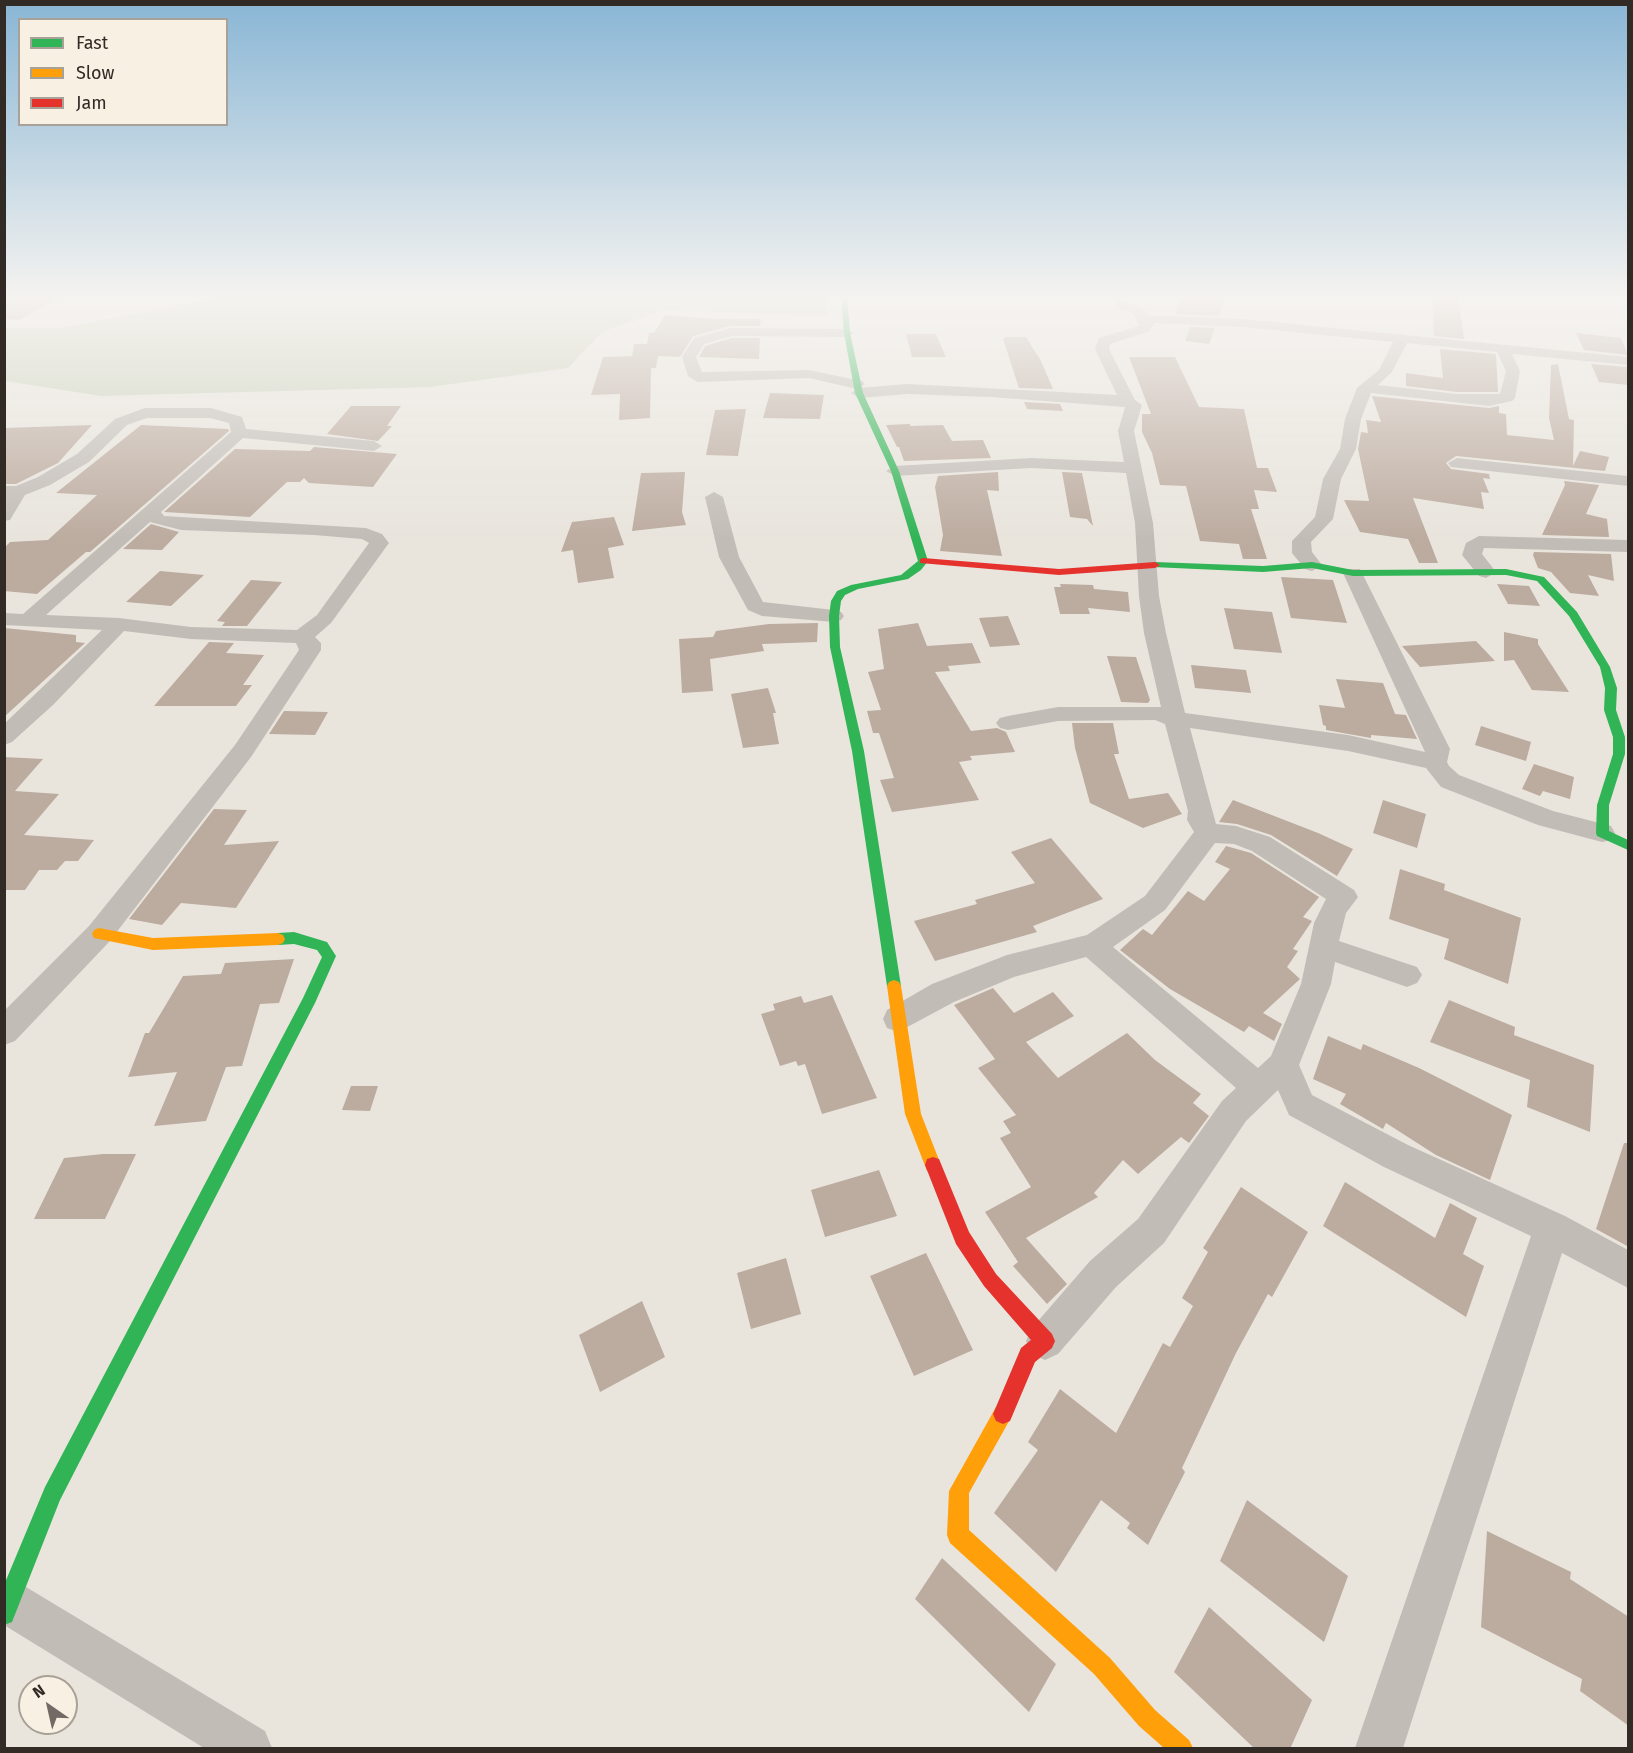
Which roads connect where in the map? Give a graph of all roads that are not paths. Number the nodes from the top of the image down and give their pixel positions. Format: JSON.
{"nodes":[{"id":1,"x":819,"y":377,"type":"edge"},
{"id":2,"x":857,"y":377,"type":"edge"},
{"id":3,"x":1116,"y":377,"type":"edge"},
{"id":4,"x":1379,"y":377,"type":"edge"},
{"id":5,"x":1512,"y":377,"type":"edge"},
{"id":6,"x":859,"y":388,"type":"junction"},
{"id":7,"x":1365,"y":388,"type":"junction"},
{"id":8,"x":1128,"y":402,"type":"junction"},
{"id":9,"x":239,"y":433,"type":"junction"},
{"id":10,"x":374,"y":446,"type":"dead end"},
{"id":11,"x":1457,"y":463,"type":"dead end"},
{"id":12,"x":1134,"y":468,"type":"junction"},
{"id":13,"x":895,"y":471,"type":"junction"},
{"id":14,"x":1629,"y":481,"type":"edge"},
{"id":15,"x":11,"y":491,"type":"edge"},
{"id":16,"x":714,"y":497,"type":"dead end"},
{"id":17,"x":151,"y":511,"type":"junction"},
{"id":18,"x":4,"y":516,"type":"edge"},
{"id":19,"x":1629,"y":546,"type":"edge"},
{"id":20,"x":923,"y":561,"type":"junction"},
{"id":21,"x":1312,"y":565,"type":"junction"},
{"id":22,"x":1148,"y":566,"type":"junction"},
{"id":23,"x":1486,"y":572,"type":"junction"},
{"id":24,"x":1353,"y":573,"type":"junction"},
{"id":25,"x":834,"y":616,"type":"junction"},
{"id":26,"x":4,"y":619,"type":"edge"},
{"id":27,"x":27,"y":621,"type":"junction"},
{"id":28,"x":119,"y":624,"type":"junction"},
{"id":29,"x":302,"y":638,"type":"junction"},
{"id":30,"x":1175,"y":719,"type":"junction"},
{"id":31,"x":1008,"y":723,"type":"dead end"},
{"id":32,"x":4,"y":737,"type":"edge"},
{"id":33,"x":1435,"y":762,"type":"junction"},
{"id":34,"x":1208,"y":833,"type":"junction"},
{"id":35,"x":1602,"y":834,"type":"junction"},
{"id":36,"x":1629,"y":845,"type":"edge"},
{"id":37,"x":99,"y":934,"type":"junction"},
{"id":38,"x":1092,"y":946,"type":"junction"},
{"id":39,"x":1323,"y":947,"type":"junction"},
{"id":40,"x":1407,"y":975,"type":"dead end"},
{"id":41,"x":898,"y":1019,"type":"junction"},
{"id":42,"x":4,"y":1032,"type":"edge"},
{"id":43,"x":1283,"y":1065,"type":"junction"},
{"id":44,"x":1258,"y":1088,"type":"junction"},
{"id":45,"x":1552,"y":1228,"type":"junction"},
{"id":46,"x":1629,"y":1270,"type":"edge"},
{"id":47,"x":1045,"y":1341,"type":"junction"},
{"id":48,"x":8,"y":1608,"type":"edge"},
{"id":49,"x":248,"y":1749,"type":"edge"},
{"id":50,"x":1181,"y":1749,"type":"edge"},
{"id":51,"x":1379,"y":1749,"type":"edge"}],
"edges":[{"from":1,"to":6,"type":"street"},
{"from":2,"to":6,"type":"street"},
{"from":3,"to":8,"type":"street"},
{"from":4,"to":7,"type":"street"},
{"from":5,"to":7,"type":"street"},
{"from":6,"to":8,"type":"street"},
{"from":6,"to":13,"type":"street"},
{"from":7,"to":21,"type":"street"},
{"from":8,"to":12,"type":"street"},
{"from":9,"to":10,"type":"street"},
{"from":9,"to":15,"type":"street"},
{"from":9,"to":17,"type":"street"},
{"from":11,"to":14,"type":"street"},
{"from":12,"to":13,"type":"street"},
{"from":12,"to":22,"type":"street"},
{"from":13,"to":20,"type":"street"},
{"from":15,"to":18,"type":"street"},
{"from":16,"to":25,"type":"street"},
{"from":17,"to":27,"type":"street"},
{"from":17,"to":29,"type":"street"},
{"from":19,"to":23,"type":"street"},
{"from":20,"to":22,"type":"street"},
{"from":20,"to":25,"type":"street"},
{"from":21,"to":22,"type":"street"},
{"from":21,"to":24,"type":"street"},
{"from":22,"to":30,"type":"street"},
{"from":23,"to":24,"type":"street"},
{"from":23,"to":35,"type":"street"},
{"from":24,"to":33,"type":"street"},
{"from":25,"to":41,"type":"street"},
{"from":26,"to":27,"type":"street"},
{"from":27,"to":28,"type":"street"},
{"from":28,"to":29,"type":"street"},
{"from":28,"to":32,"type":"street"},
{"from":29,"to":37,"type":"street"},
{"from":30,"to":31,"type":"street"},
{"from":30,"to":33,"type":"street"},
{"from":30,"to":34,"type":"street"},
{"from":33,"to":35,"type":"street"},
{"from":34,"to":38,"type":"street"},
{"from":34,"to":39,"type":"street"},
{"from":35,"to":36,"type":"street"},
{"from":37,"to":42,"type":"street"},
{"from":37,"to":48,"type":"street"},
{"from":38,"to":41,"type":"street"},
{"from":38,"to":44,"type":"street"},
{"from":39,"to":40,"type":"street"},
{"from":39,"to":43,"type":"street"},
{"from":41,"to":47,"type":"street"},
{"from":43,"to":44,"type":"street"},
{"from":43,"to":45,"type":"street"},
{"from":44,"to":47,"type":"street"},
{"from":45,"to":46,"type":"street"},
{"from":45,"to":51,"type":"street"},
{"from":47,"to":50,"type":"street"},
{"from":48,"to":49,"type":"street"}]}
